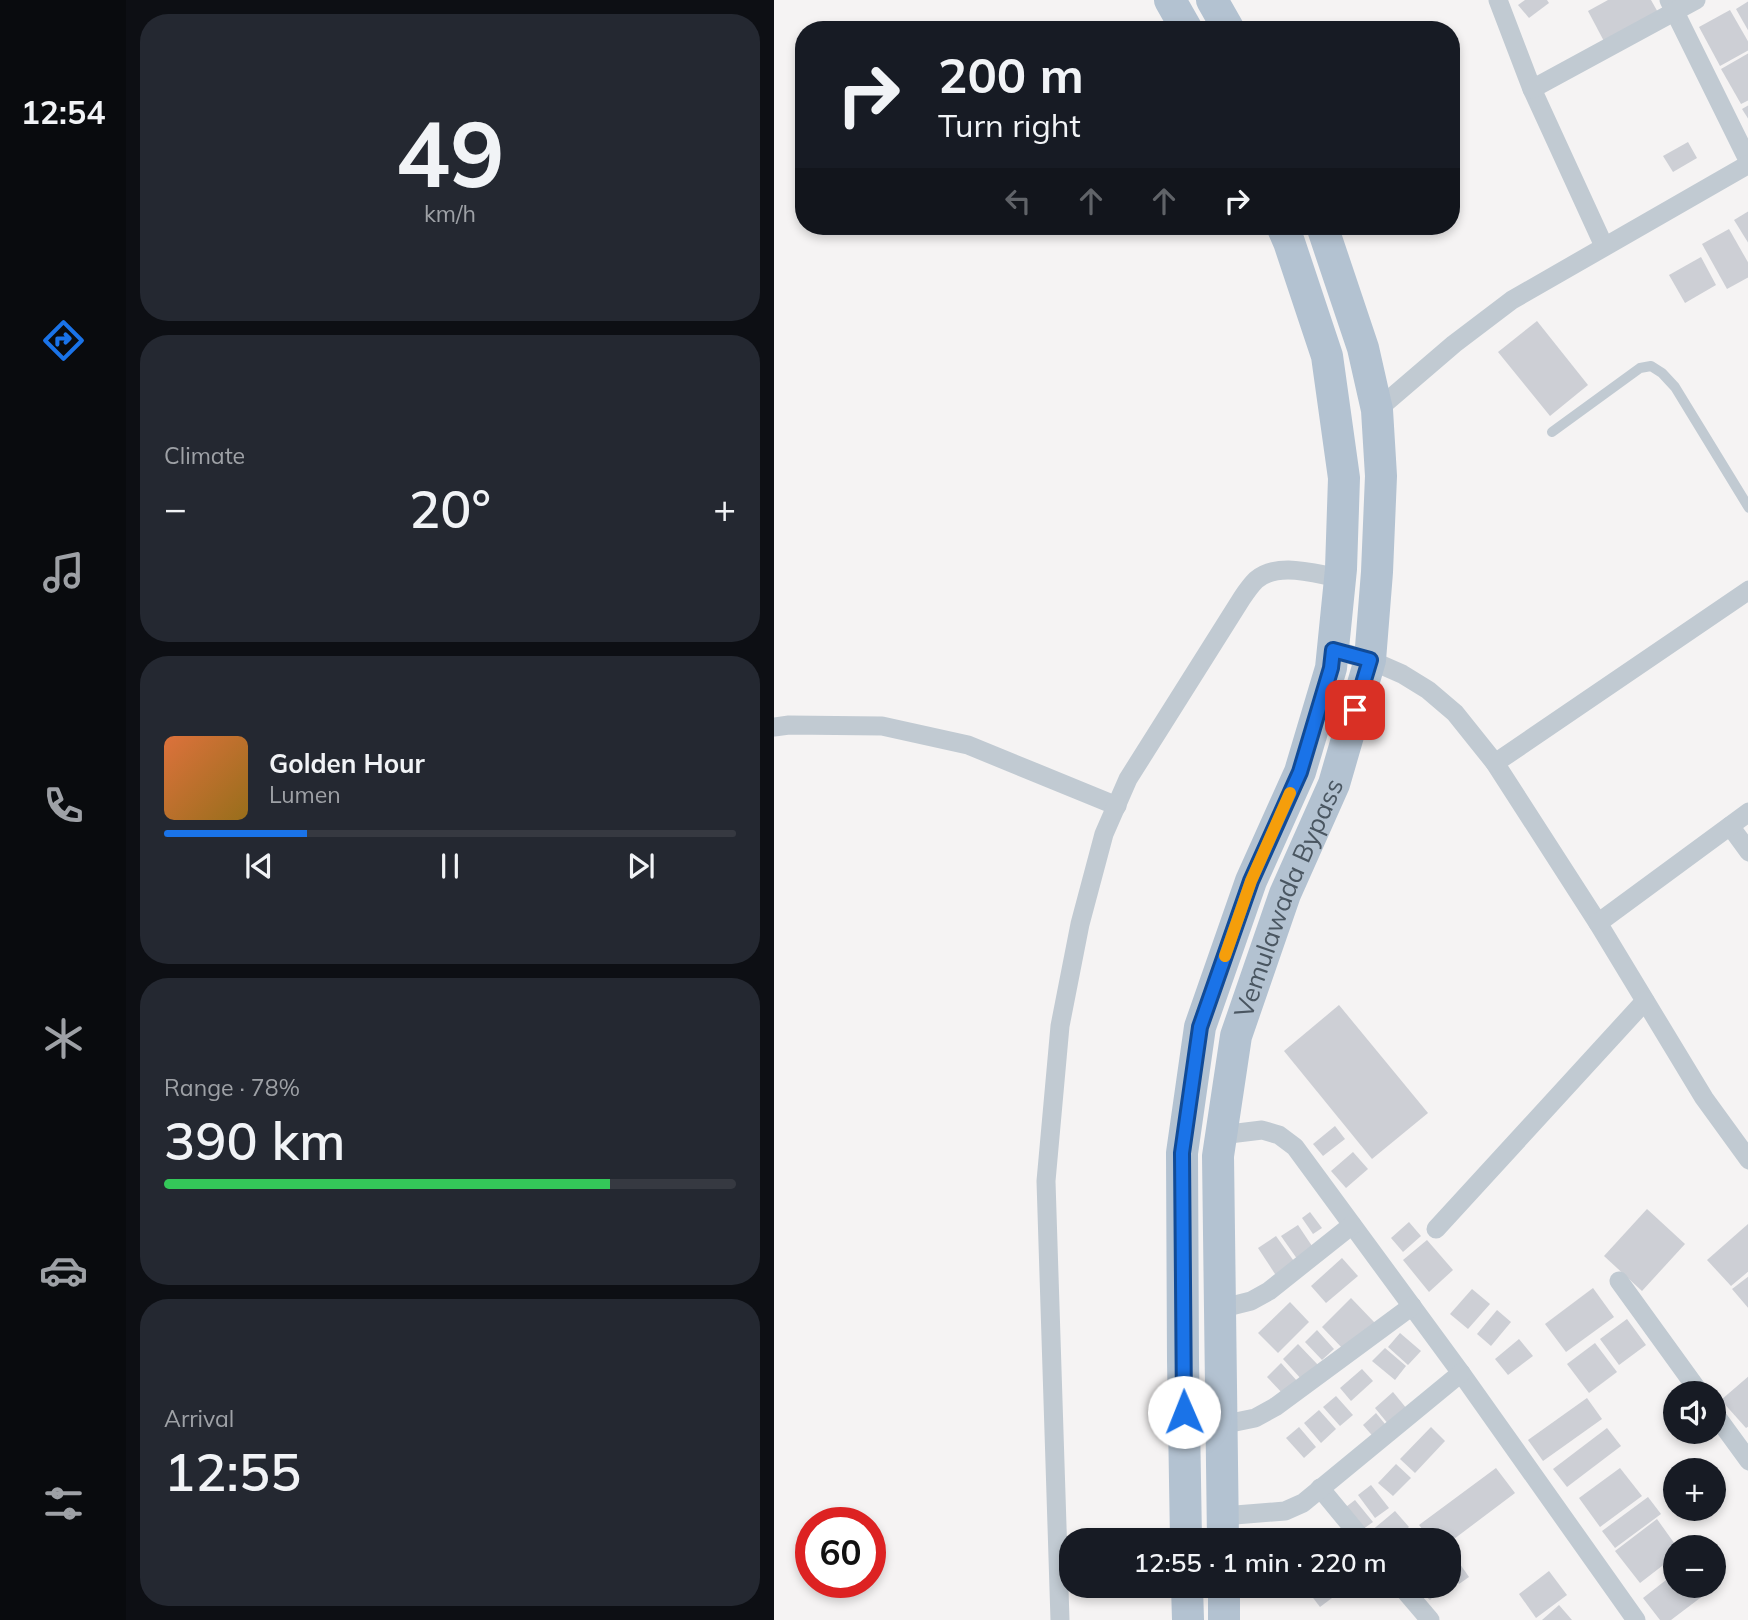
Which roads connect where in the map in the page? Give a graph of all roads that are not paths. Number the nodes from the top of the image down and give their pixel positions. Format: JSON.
{"nodes":[{"id":1,"x":1170,"y":0,"type":"edge"},
{"id":2,"x":1212,"y":0,"type":"edge"},
{"id":3,"x":1498,"y":0,"type":"edge"},
{"id":4,"x":1696,"y":0,"type":"edge"},
{"id":5,"x":1672,"y":7,"type":"edge"},
{"id":6,"x":1182,"y":21,"type":"edge"},
{"id":7,"x":1224,"y":21,"type":"edge"},
{"id":8,"x":1532,"y":89,"type":"junction"},
{"id":9,"x":1749,"y":163,"type":"edge"},
{"id":10,"x":1286,"y":235,"type":"edge"},
{"id":11,"x":1325,"y":235,"type":"edge"},
{"id":12,"x":1604,"y":246,"type":"junction"},
{"id":13,"x":1377,"y":410,"type":"junction"},
{"id":14,"x":1552,"y":432,"type":"dead end"},
{"id":15,"x":1749,"y":508,"type":"edge"},
{"id":16,"x":1340,"y":578,"type":"junction"},
{"id":17,"x":1749,"y":590,"type":"edge"},
{"id":18,"x":1333,"y":650,"type":"junction"},
{"id":19,"x":1370,"y":660,"type":"junction"},
{"id":20,"x":774,"y":727,"type":"edge"},
{"id":21,"x":1495,"y":763,"type":"junction"},
{"id":22,"x":1117,"y":806,"type":"junction"},
{"id":23,"x":1749,"y":812,"type":"edge"},
{"id":24,"x":1730,"y":826,"type":"junction"},
{"id":25,"x":1749,"y":852,"type":"edge"},
{"id":26,"x":1598,"y":923,"type":"junction"},
{"id":27,"x":1645,"y":1001,"type":"junction"},
{"id":28,"x":1221,"y":1135,"type":"junction"},
{"id":29,"x":1749,"y":1160,"type":"edge"},
{"id":30,"x":1352,"y":1225,"type":"junction"},
{"id":31,"x":1436,"y":1229,"type":"dead end"},
{"id":32,"x":1619,"y":1281,"type":"dead end"},
{"id":33,"x":1412,"y":1306,"type":"junction"},
{"id":34,"x":1219,"y":1309,"type":"junction"},
{"id":35,"x":1461,"y":1373,"type":"junction"},
{"id":36,"x":1691,"y":1381,"type":"edge"},
{"id":37,"x":1221,"y":1425,"type":"junction"},
{"id":38,"x":1726,"y":1429,"type":"edge"},
{"id":39,"x":1749,"y":1461,"type":"edge"},
{"id":40,"x":1320,"y":1489,"type":"junction"},
{"id":41,"x":1186,"y":1528,"type":"edge"},
{"id":42,"x":1223,"y":1528,"type":"edge"},
{"id":43,"x":1353,"y":1528,"type":"edge"},
{"id":44,"x":1187,"y":1598,"type":"edge"},
{"id":45,"x":1224,"y":1598,"type":"edge"},
{"id":46,"x":1411,"y":1598,"type":"edge"},
{"id":47,"x":1060,"y":1620,"type":"edge"},
{"id":48,"x":1188,"y":1620,"type":"edge"},
{"id":49,"x":1224,"y":1620,"type":"edge"},
{"id":50,"x":1430,"y":1620,"type":"edge"},
{"id":51,"x":1636,"y":1620,"type":"edge"}],
"edges":[{"from":1,"to":6,"type":"main road"},
{"from":2,"to":7,"type":"main road"},
{"from":3,"to":8,"type":"street"},
{"from":4,"to":5,"type":"street"},
{"from":5,"to":8,"type":"street"},
{"from":5,"to":9,"type":"street"},
{"from":8,"to":12,"type":"street"},
{"from":9,"to":12,"type":"street"},
{"from":10,"to":16,"type":"main road","name":"Vemulawada Bypass"},
{"from":11,"to":13,"type":"main road","name":"Vemulawada Bypass"},
{"from":12,"to":13,"type":"street"},
{"from":13,"to":19,"type":"main road","name":"Vemulawada Bypass"},
{"from":14,"to":15,"type":"lane"},
{"from":16,"to":18,"type":"main road","name":"Vemulawada Bypass"},
{"from":16,"to":22,"type":"street"},
{"from":17,"to":21,"type":"street"},
{"from":18,"to":19,"type":"street"},
{"from":18,"to":41,"type":"main road","name":"Vemulawada Bypass"},
{"from":19,"to":21,"type":"street"},
{"from":19,"to":28,"type":"main road","name":"Vemulawada Bypass"},
{"from":20,"to":22,"type":"street"},
{"from":21,"to":26,"type":"street"},
{"from":22,"to":47,"type":"street"},
{"from":23,"to":24,"type":"street"},
{"from":24,"to":25,"type":"street"},
{"from":24,"to":26,"type":"street"},
{"from":26,"to":27,"type":"street"},
{"from":27,"to":29,"type":"street"},
{"from":27,"to":31,"type":"street"},
{"from":28,"to":30,"type":"street"},
{"from":28,"to":34,"type":"main road","name":"Vemulawada Bypass"},
{"from":30,"to":33,"type":"street"},
{"from":30,"to":34,"type":"street"},
{"from":32,"to":36,"type":"street"},
{"from":33,"to":35,"type":"street"},
{"from":33,"to":37,"type":"street"},
{"from":34,"to":37,"type":"main road","name":"Vemulawada Bypass"},
{"from":35,"to":40,"type":"street"},
{"from":35,"to":51,"type":"street"},
{"from":37,"to":42,"type":"main road","name":"Vemulawada Bypass"},
{"from":38,"to":39,"type":"street"},
{"from":40,"to":42,"type":"street"},
{"from":40,"to":43,"type":"street"},
{"from":44,"to":48,"type":"main road"},
{"from":45,"to":49,"type":"main road"},
{"from":46,"to":50,"type":"street"}]}
